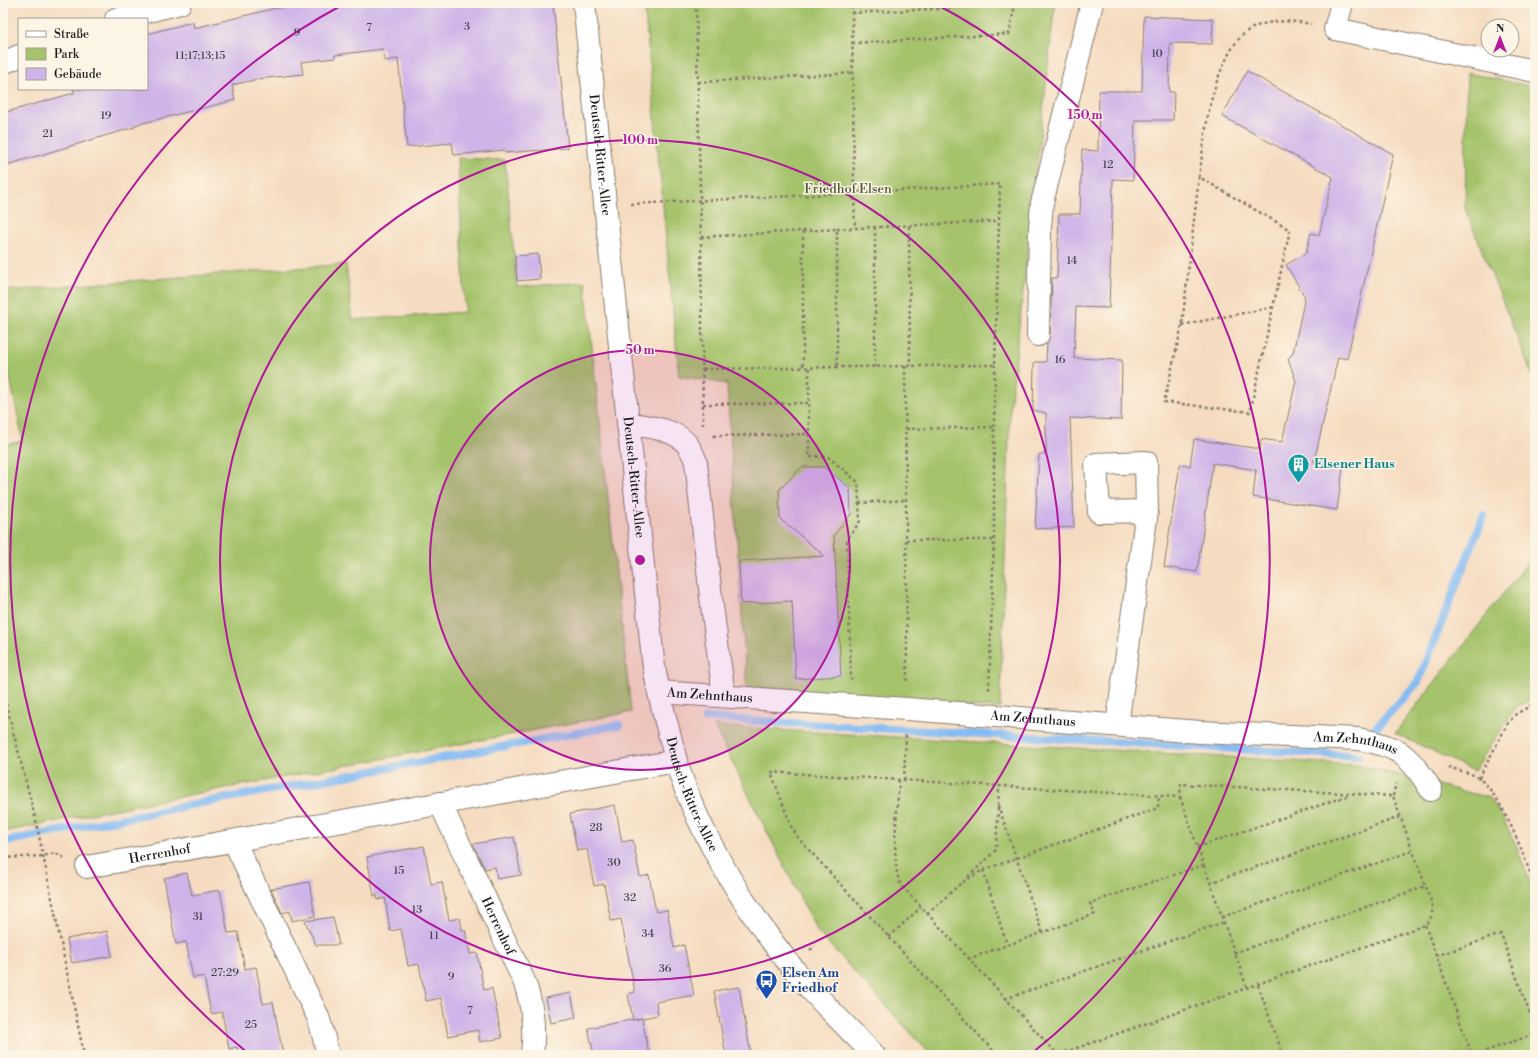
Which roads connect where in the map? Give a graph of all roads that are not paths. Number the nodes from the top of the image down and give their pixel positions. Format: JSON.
{"nodes":[{"id":1,"x":180,"y":3,"type":"edge"},
{"id":2,"x":584,"y":3,"type":"edge"},
{"id":3,"x":1092,"y":3,"type":"edge"},
{"id":4,"x":1342,"y":3,"type":"edge"},
{"id":5,"x":120,"y":18,"type":"edge"},
{"id":6,"x":18,"y":56,"type":"edge"},
{"id":7,"x":3,"y":63,"type":"edge"},
{"id":8,"x":1535,"y":71,"type":"edge"},
{"id":9,"x":1038,"y":335,"type":"dead end"},
{"id":10,"x":628,"y":423,"type":"junction"},
{"id":11,"x":1147,"y":511,"type":"dead end"},
{"id":12,"x":658,"y":692,"type":"junction"},
{"id":13,"x":724,"y":696,"type":"junction"},
{"id":14,"x":1117,"y":724,"type":"junction"},
{"id":15,"x":676,"y":761,"type":"junction"},
{"id":16,"x":1431,"y":790,"type":"dead end"},
{"id":17,"x":440,"y":803,"type":"junction"},
{"id":18,"x":234,"y":841,"type":"junction"},
{"id":19,"x":87,"y":868,"type":"dead end"},
{"id":20,"x":328,"y":1055,"type":"edge"},
{"id":21,"x":532,"y":1055,"type":"edge"},
{"id":22,"x":874,"y":1055,"type":"edge"}],
"edges":[{"from":1,"to":5,"type":"street"},
{"from":2,"to":10,"type":"street","name":"Deutsch-Ritter-Allee"},
{"from":3,"to":9,"type":"street"},
{"from":4,"to":8,"type":"street"},
{"from":6,"to":7,"type":"street"},
{"from":10,"to":12,"type":"street","name":"Deutsch-Ritter-Allee"},
{"from":10,"to":13,"type":"street"},
{"from":11,"to":14,"type":"street"},
{"from":12,"to":13,"type":"street","name":"Am Zehnthaus"},
{"from":12,"to":15,"type":"street","name":"Deutsch-Ritter-Allee"},
{"from":13,"to":14,"type":"street","name":"Am Zehnthaus"},
{"from":14,"to":16,"type":"street","name":"Am Zehnthaus"},
{"from":15,"to":17,"type":"street","name":"Herrenhof"},
{"from":15,"to":22,"type":"street","name":"Deutsch-Ritter-Allee"},
{"from":17,"to":18,"type":"street","name":"Herrenhof"},
{"from":17,"to":21,"type":"street","name":"Herrenhof"},
{"from":18,"to":19,"type":"street","name":"Herrenhof"},
{"from":18,"to":20,"type":"street"}]}
